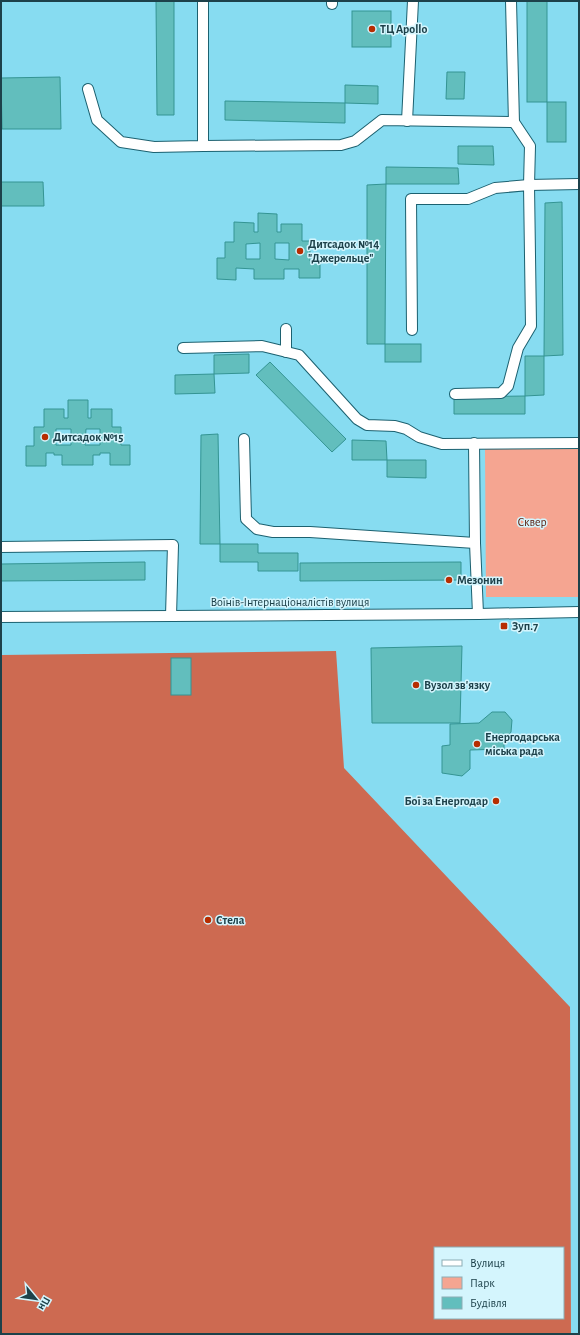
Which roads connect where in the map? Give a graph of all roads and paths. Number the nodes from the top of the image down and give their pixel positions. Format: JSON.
{"nodes":[{"id":1,"x":203,"y":1,"type":"edge"},
{"id":2,"x":413,"y":1,"type":"edge"},
{"id":3,"x":511,"y":1,"type":"edge"},
{"id":4,"x":88,"y":89,"type":"dead end"},
{"id":5,"x":407,"y":121,"type":"junction"},
{"id":6,"x":514,"y":123,"type":"junction"},
{"id":7,"x":203,"y":146,"type":"junction"},
{"id":8,"x":530,"y":184,"type":"junction"},
{"id":9,"x":579,"y":184,"type":"edge"},
{"id":10,"x":286,"y":329,"type":"dead end"},
{"id":11,"x":412,"y":330,"type":"dead end"},
{"id":12,"x":183,"y":348,"type":"dead end"},
{"id":13,"x":286,"y":352,"type":"junction"},
{"id":14,"x":455,"y":394,"type":"dead end"},
{"id":15,"x":244,"y":439,"type":"dead end"},
{"id":16,"x":474,"y":443,"type":"junction"},
{"id":17,"x":579,"y":443,"type":"edge"},
{"id":18,"x":475,"y":543,"type":"junction"},
{"id":19,"x":1,"y":547,"type":"edge"},
{"id":20,"x":579,"y":612,"type":"edge"},
{"id":21,"x":478,"y":614,"type":"junction"},
{"id":22,"x":171,"y":616,"type":"junction"},
{"id":23,"x":1,"y":617,"type":"edge"}],
"edges":[{"from":1,"to":7,"type":"street"},
{"from":2,"to":5,"type":"street"},
{"from":3,"to":6,"type":"street"},
{"from":4,"to":7,"type":"street"},
{"from":5,"to":6,"type":"street"},
{"from":5,"to":7,"type":"street"},
{"from":6,"to":8,"type":"street"},
{"from":8,"to":9,"type":"street"},
{"from":8,"to":11,"type":"street"},
{"from":8,"to":14,"type":"street"},
{"from":10,"to":13,"type":"street"},
{"from":12,"to":13,"type":"street"},
{"from":13,"to":16,"type":"street"},
{"from":15,"to":18,"type":"street"},
{"from":16,"to":17,"type":"street"},
{"from":16,"to":18,"type":"street"},
{"from":18,"to":21,"type":"street"},
{"from":19,"to":22,"type":"street"},
{"from":20,"to":21,"type":"street","name":"Воїнів-Інтернаціоналістів вулиця"},
{"from":21,"to":22,"type":"street","name":"Воїнів-Інтернаціоналістів вулиця"},
{"from":22,"to":23,"type":"street","name":"Воїнів-Інтернаціоналістів вулиця"}]}
